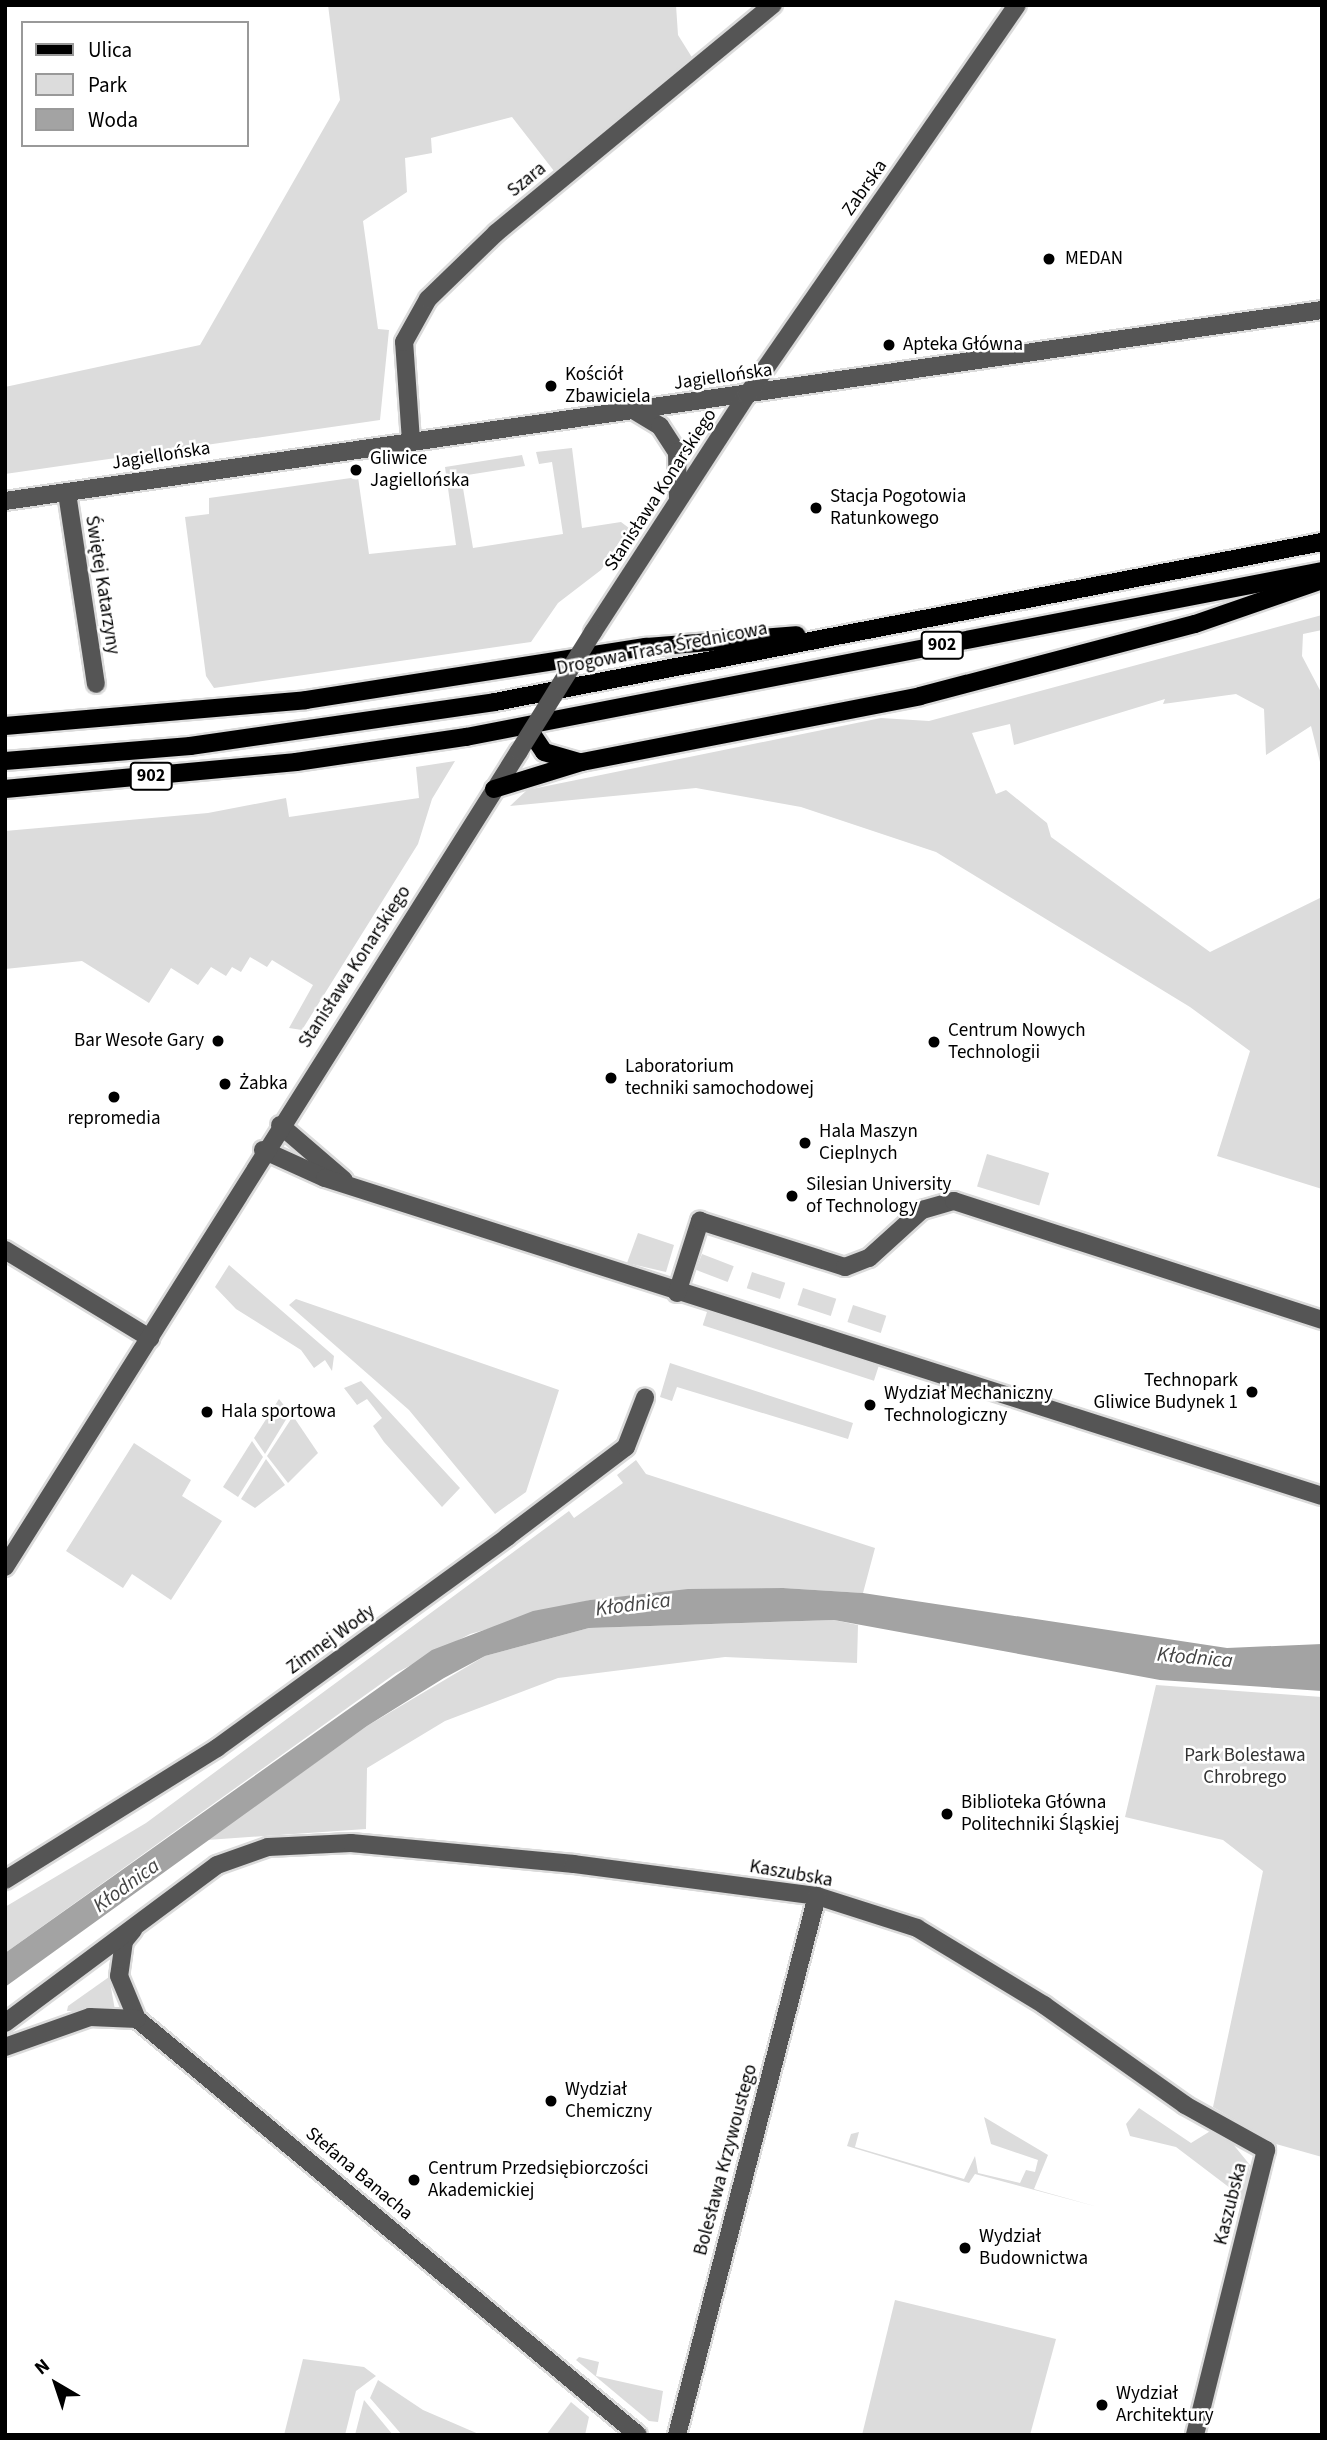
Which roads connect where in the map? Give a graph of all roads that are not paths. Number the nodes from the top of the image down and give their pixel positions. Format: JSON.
{"nodes":[{"id":1,"x":774,"y":5,"type":"edge"},
{"id":2,"x":1017,"y":5,"type":"edge"},
{"id":3,"x":1322,"y":310,"type":"edge"},
{"id":4,"x":747,"y":395,"type":"junction"},
{"id":5,"x":635,"y":411,"type":"junction"},
{"id":6,"x":411,"y":441,"type":"junction"},
{"id":7,"x":67,"y":493,"type":"junction"},
{"id":8,"x":5,"y":501,"type":"edge"},
{"id":9,"x":677,"y":504,"type":"junction"},
{"id":10,"x":1322,"y":542,"type":"edge"},
{"id":11,"x":1322,"y":571,"type":"edge"},
{"id":12,"x":1322,"y":580,"type":"edge"},
{"id":13,"x":883,"y":628,"type":"junction"},
{"id":14,"x":96,"y":684,"type":"dead end"},
{"id":15,"x":5,"y":726,"type":"edge"},
{"id":16,"x":530,"y":731,"type":"junction"},
{"id":17,"x":5,"y":761,"type":"edge"},
{"id":18,"x":582,"y":762,"type":"junction"},
{"id":19,"x":5,"y":789,"type":"edge"},
{"id":20,"x":494,"y":789,"type":"junction"},
{"id":21,"x":280,"y":1125,"type":"junction"},
{"id":22,"x":263,"y":1150,"type":"junction"},
{"id":23,"x":355,"y":1187,"type":"junction"},
{"id":24,"x":5,"y":1250,"type":"edge"},
{"id":25,"x":677,"y":1293,"type":"junction"},
{"id":26,"x":1322,"y":1320,"type":"edge"},
{"id":27,"x":150,"y":1338,"type":"junction"},
{"id":28,"x":645,"y":1398,"type":"dead end"},
{"id":29,"x":1322,"y":1496,"type":"edge"},
{"id":30,"x":5,"y":1567,"type":"edge"},
{"id":31,"x":5,"y":1880,"type":"edge"},
{"id":32,"x":817,"y":1896,"type":"junction"},
{"id":33,"x":141,"y":1919,"type":"junction"},
{"id":34,"x":136,"y":2019,"type":"junction"},
{"id":35,"x":5,"y":2023,"type":"edge"},
{"id":36,"x":5,"y":2047,"type":"edge"},
{"id":37,"x":638,"y":2435,"type":"edge"},
{"id":38,"x":677,"y":2435,"type":"edge"},
{"id":39,"x":1195,"y":2435,"type":"edge"}],
"edges":[{"from":1,"to":6,"type":"street","name":"Szara"},
{"from":2,"to":4,"type":"street","name":"Zabrska"},
{"from":3,"to":4,"type":"street","name":"Jagiellońska"},
{"from":4,"to":5,"type":"street","name":"Jagiellońska"},
{"from":4,"to":9,"type":"street","name":"Stanisława Konarskiego"},
{"from":5,"to":6,"type":"street","name":"Jagiellońska"},
{"from":5,"to":9,"type":"street"},
{"from":6,"to":7,"type":"street","name":"Jagiellońska"},
{"from":7,"to":8,"type":"street","name":"Jagiellońska"},
{"from":7,"to":14,"type":"street","name":"Świętej Katarzyny"},
{"from":9,"to":16,"type":"street","name":"Stanisława Konarskiego","bridge":true},
{"from":10,"to":13,"type":"main road","name":"Drogowa Trasa Średnicowa","number":"902"},
{"from":11,"to":19,"type":"main road","number":"902"},
{"from":12,"to":18,"type":"main road"},
{"from":13,"to":15,"type":"main road"},
{"from":13,"to":17,"type":"main road","name":"Drogowa Trasa Średnicowa","number":"902"},
{"from":16,"to":18,"type":"main road"},
{"from":16,"to":20,"type":"street","name":"Stanisława Konarskiego","bridge":true},
{"from":18,"to":20,"type":"main road"},
{"from":20,"to":21,"type":"street","name":"Stanisława Konarskiego"},
{"from":21,"to":22,"type":"street","name":"Stanisława Konarskiego"},
{"from":21,"to":23,"type":"street"},
{"from":22,"to":23,"type":"street"},
{"from":22,"to":27,"type":"street","name":"Stanisława Konarskiego"},
{"from":23,"to":25,"type":"street"},
{"from":24,"to":27,"type":"street"},
{"from":25,"to":26,"type":"street"},
{"from":25,"to":29,"type":"street"},
{"from":27,"to":30,"type":"street","name":"Stanisława Konarskiego"},
{"from":28,"to":31,"type":"street","name":"Zimnej Wody"},
{"from":32,"to":33,"type":"street","name":"Kaszubska"},
{"from":32,"to":38,"type":"street","name":"Bolesława Krzywoustego"},
{"from":32,"to":39,"type":"street","name":"Kaszubska"},
{"from":33,"to":34,"type":"street","name":"Stefana Banacha"},
{"from":33,"to":35,"type":"street","name":"Kaszubska"},
{"from":34,"to":36,"type":"street"},
{"from":34,"to":37,"type":"street","name":"Stefana Banacha"}]}
